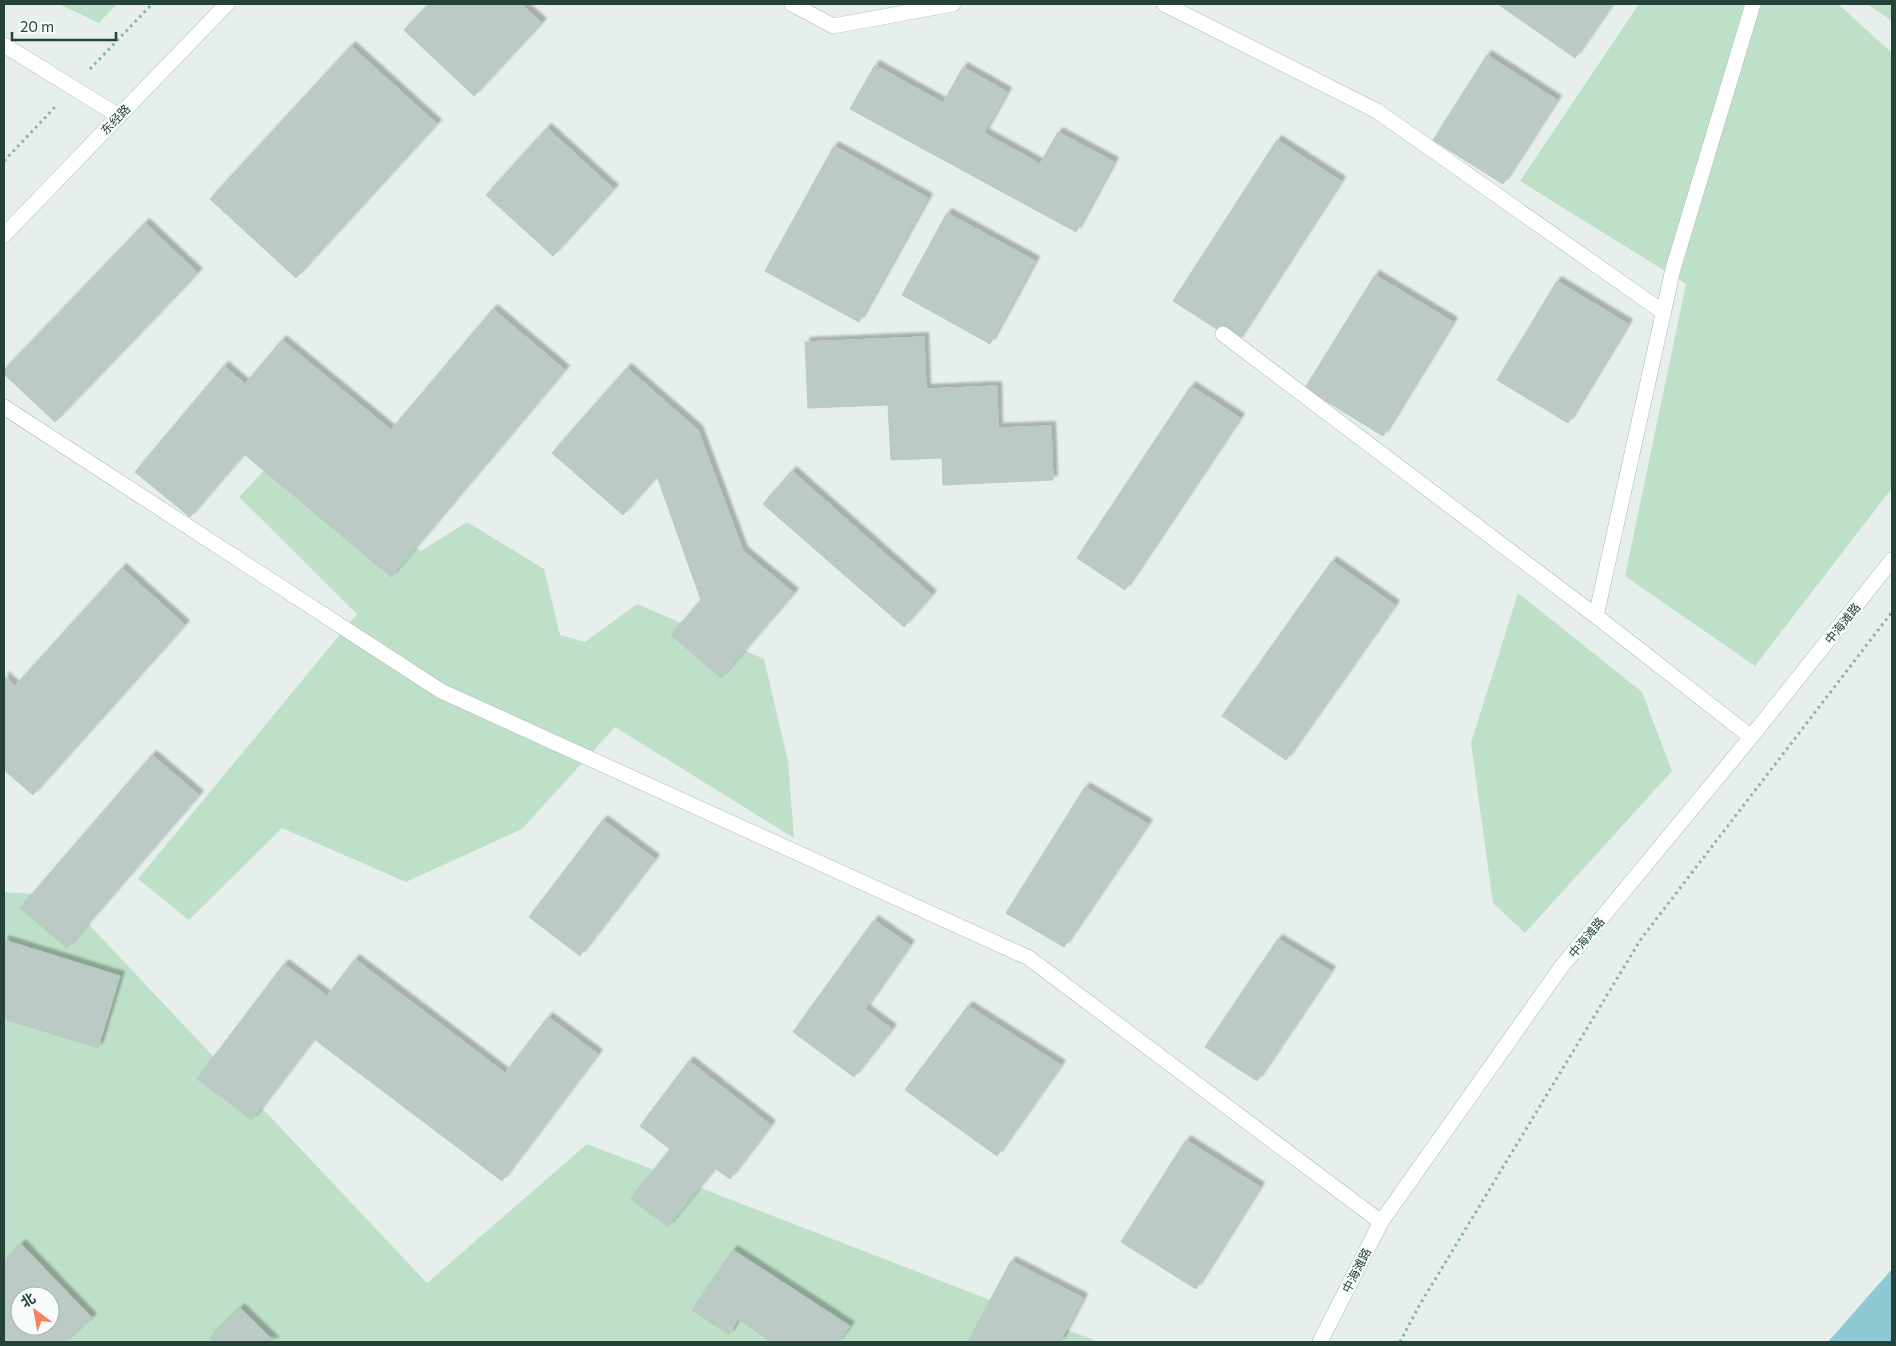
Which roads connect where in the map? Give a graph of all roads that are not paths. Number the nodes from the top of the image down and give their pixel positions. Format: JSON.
{"nodes":[{"id":1,"x":227,"y":4,"type":"edge"},
{"id":2,"x":792,"y":4,"type":"edge"},
{"id":3,"x":953,"y":4,"type":"edge"},
{"id":4,"x":1164,"y":4,"type":"edge"},
{"id":5,"x":1753,"y":4,"type":"edge"},
{"id":6,"x":4,"y":45,"type":"edge"},
{"id":7,"x":119,"y":116,"type":"junction"},
{"id":8,"x":4,"y":235,"type":"edge"},
{"id":9,"x":1663,"y":312,"type":"junction"},
{"id":10,"x":1224,"y":334,"type":"dead end"},
{"id":11,"x":4,"y":407,"type":"edge"},
{"id":12,"x":1892,"y":560,"type":"edge"},
{"id":13,"x":1596,"y":616,"type":"junction"},
{"id":14,"x":1751,"y":736,"type":"junction"},
{"id":15,"x":1381,"y":1222,"type":"junction"},
{"id":16,"x":1320,"y":1342,"type":"edge"}],
"edges":[{"from":1,"to":7,"type":"street","name":"东经路"},
{"from":2,"to":3,"type":"street"},
{"from":4,"to":9,"type":"street"},
{"from":5,"to":9,"type":"street"},
{"from":6,"to":7,"type":"street"},
{"from":7,"to":8,"type":"street","name":"东经路"},
{"from":9,"to":13,"type":"street"},
{"from":10,"to":13,"type":"street"},
{"from":11,"to":15,"type":"street"},
{"from":12,"to":14,"type":"street","name":"中海滩路"},
{"from":13,"to":14,"type":"street"},
{"from":14,"to":15,"type":"street","name":"中海滩路"},
{"from":15,"to":16,"type":"street","name":"中海滩路"}]}
